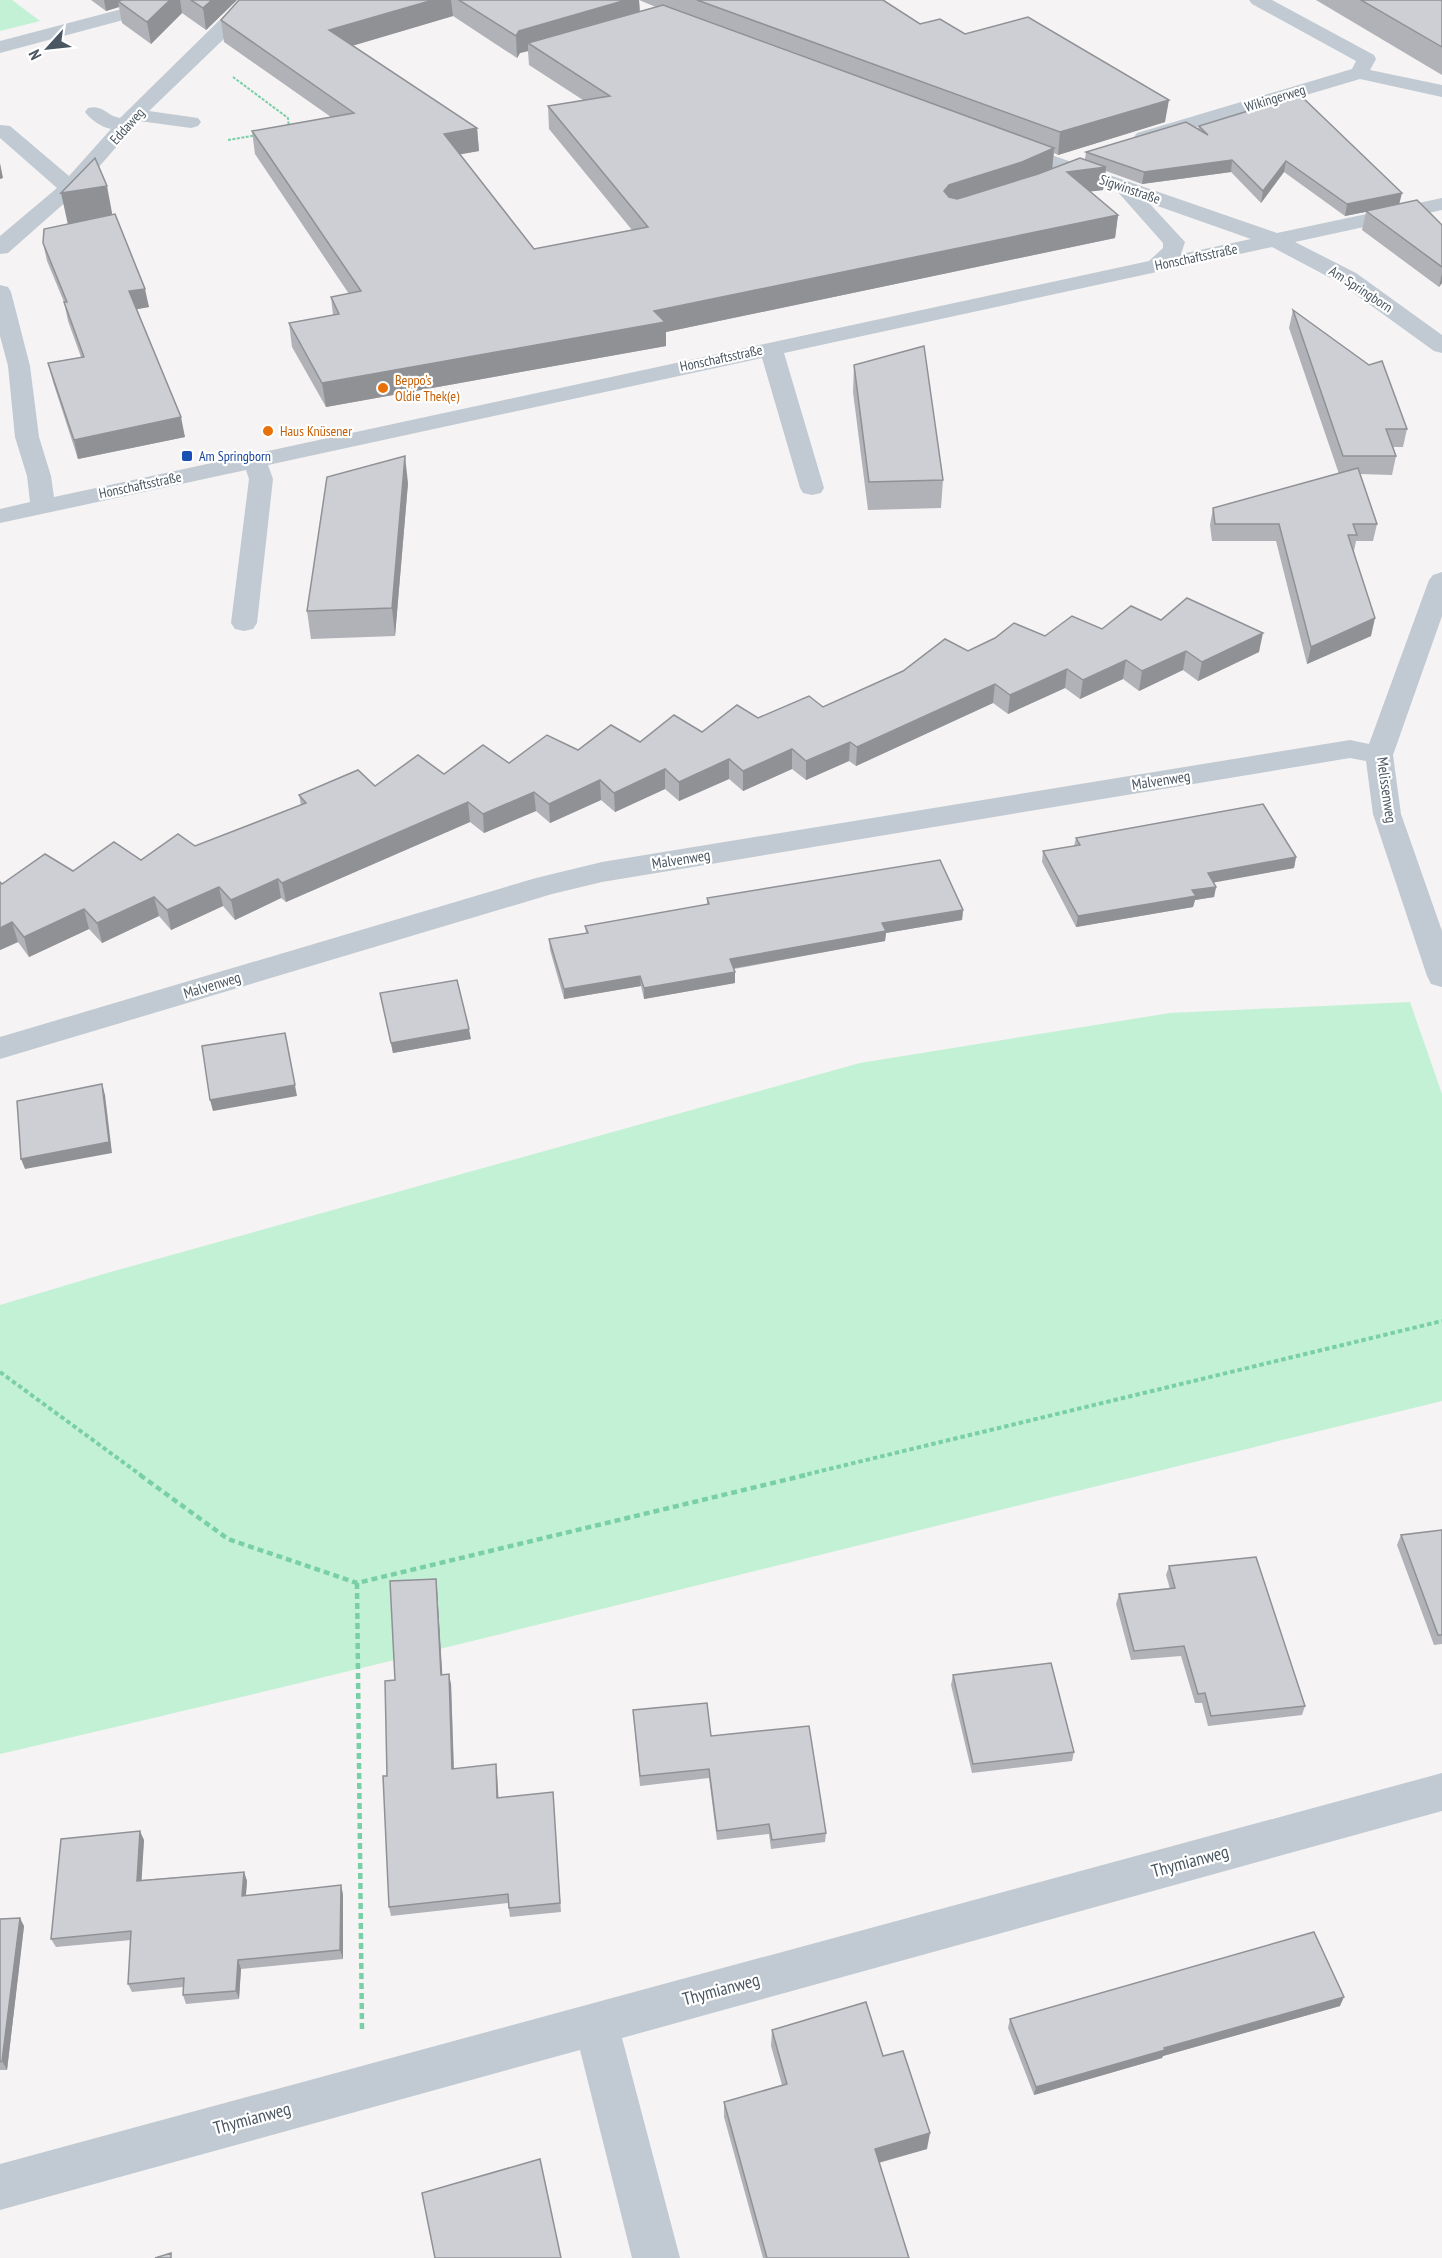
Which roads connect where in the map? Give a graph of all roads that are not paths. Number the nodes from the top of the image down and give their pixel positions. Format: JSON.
{"nodes":[{"id":1,"x":177,"y":0,"type":"edge"},
{"id":2,"x":250,"y":0,"type":"edge"},
{"id":3,"x":1258,"y":0,"type":"edge"},
{"id":4,"x":0,"y":47,"type":"edge"},
{"id":5,"x":1359,"y":73,"type":"junction"},
{"id":6,"x":1442,"y":91,"type":"edge"},
{"id":7,"x":95,"y":112,"type":"dead end"},
{"id":8,"x":131,"y":120,"type":"junction"},
{"id":9,"x":191,"y":122,"type":"dead end"},
{"id":10,"x":3,"y":130,"type":"dead end"},
{"id":11,"x":989,"y":139,"type":"edge"},
{"id":12,"x":1124,"y":143,"type":"edge"},
{"id":13,"x":1090,"y":153,"type":"edge"},
{"id":14,"x":1066,"y":167,"type":"junction"},
{"id":15,"x":1047,"y":183,"type":"edge"},
{"id":16,"x":1121,"y":186,"type":"junction"},
{"id":17,"x":70,"y":188,"type":"junction"},
{"id":18,"x":1442,"y":204,"type":"edge"},
{"id":19,"x":12,"y":237,"type":"edge"},
{"id":20,"x":1275,"y":240,"type":"junction"},
{"id":21,"x":1157,"y":265,"type":"junction"},
{"id":22,"x":0,"y":292,"type":"edge"},
{"id":23,"x":1442,"y":346,"type":"edge"},
{"id":24,"x":771,"y":348,"type":"junction"},
{"id":25,"x":254,"y":460,"type":"junction"},
{"id":26,"x":812,"y":488,"type":"dead end"},
{"id":27,"x":43,"y":506,"type":"junction"},
{"id":28,"x":0,"y":516,"type":"edge"},
{"id":29,"x":1442,"y":580,"type":"edge"},
{"id":30,"x":244,"y":623,"type":"dead end"},
{"id":31,"x":1379,"y":755,"type":"junction"},
{"id":32,"x":1441,"y":970,"type":"edge"},
{"id":33,"x":0,"y":1048,"type":"edge"},
{"id":34,"x":1442,"y":1792,"type":"edge"},
{"id":35,"x":596,"y":2024,"type":"junction"},
{"id":36,"x":0,"y":2187,"type":"edge"},
{"id":37,"x":656,"y":2258,"type":"edge"}],
"edges":[{"from":1,"to":4,"type":"street"},
{"from":2,"to":8,"type":"street","name":"Eddaweg"},
{"from":3,"to":5,"type":"street"},
{"from":5,"to":6,"type":"street"},
{"from":5,"to":12,"type":"street","name":"Wikingerweg"},
{"from":7,"to":8,"type":"street"},
{"from":8,"to":9,"type":"street"},
{"from":8,"to":17,"type":"street","name":"Eddaweg"},
{"from":10,"to":17,"type":"street"},
{"from":11,"to":14,"type":"street","name":"Sigwinstraße"},
{"from":13,"to":14,"type":"street"},
{"from":14,"to":15,"type":"street"},
{"from":14,"to":16,"type":"street","name":"Sigwinstraße"},
{"from":16,"to":20,"type":"street","name":"Sigwinstraße"},
{"from":16,"to":21,"type":"street"},
{"from":17,"to":19,"type":"street","name":"Eddaweg"},
{"from":18,"to":20,"type":"street","name":"Honschaftsstraße"},
{"from":20,"to":21,"type":"street","name":"Honschaftsstraße"},
{"from":20,"to":23,"type":"street","name":"Am Springborn"},
{"from":21,"to":24,"type":"street","name":"Honschaftsstraße"},
{"from":22,"to":27,"type":"street"},
{"from":24,"to":25,"type":"street","name":"Honschaftsstraße"},
{"from":24,"to":26,"type":"street"},
{"from":25,"to":27,"type":"street","name":"Honschaftsstraße"},
{"from":25,"to":30,"type":"street"},
{"from":27,"to":28,"type":"street","name":"Honschaftsstraße"},
{"from":29,"to":31,"type":"street","name":"Melissenweg"},
{"from":31,"to":32,"type":"street","name":"Melissenweg"},
{"from":31,"to":33,"type":"street","name":"Malvenweg"},
{"from":34,"to":35,"type":"street","name":"Thymianweg"},
{"from":35,"to":36,"type":"street","name":"Thymianweg"},
{"from":35,"to":37,"type":"street"}]}
